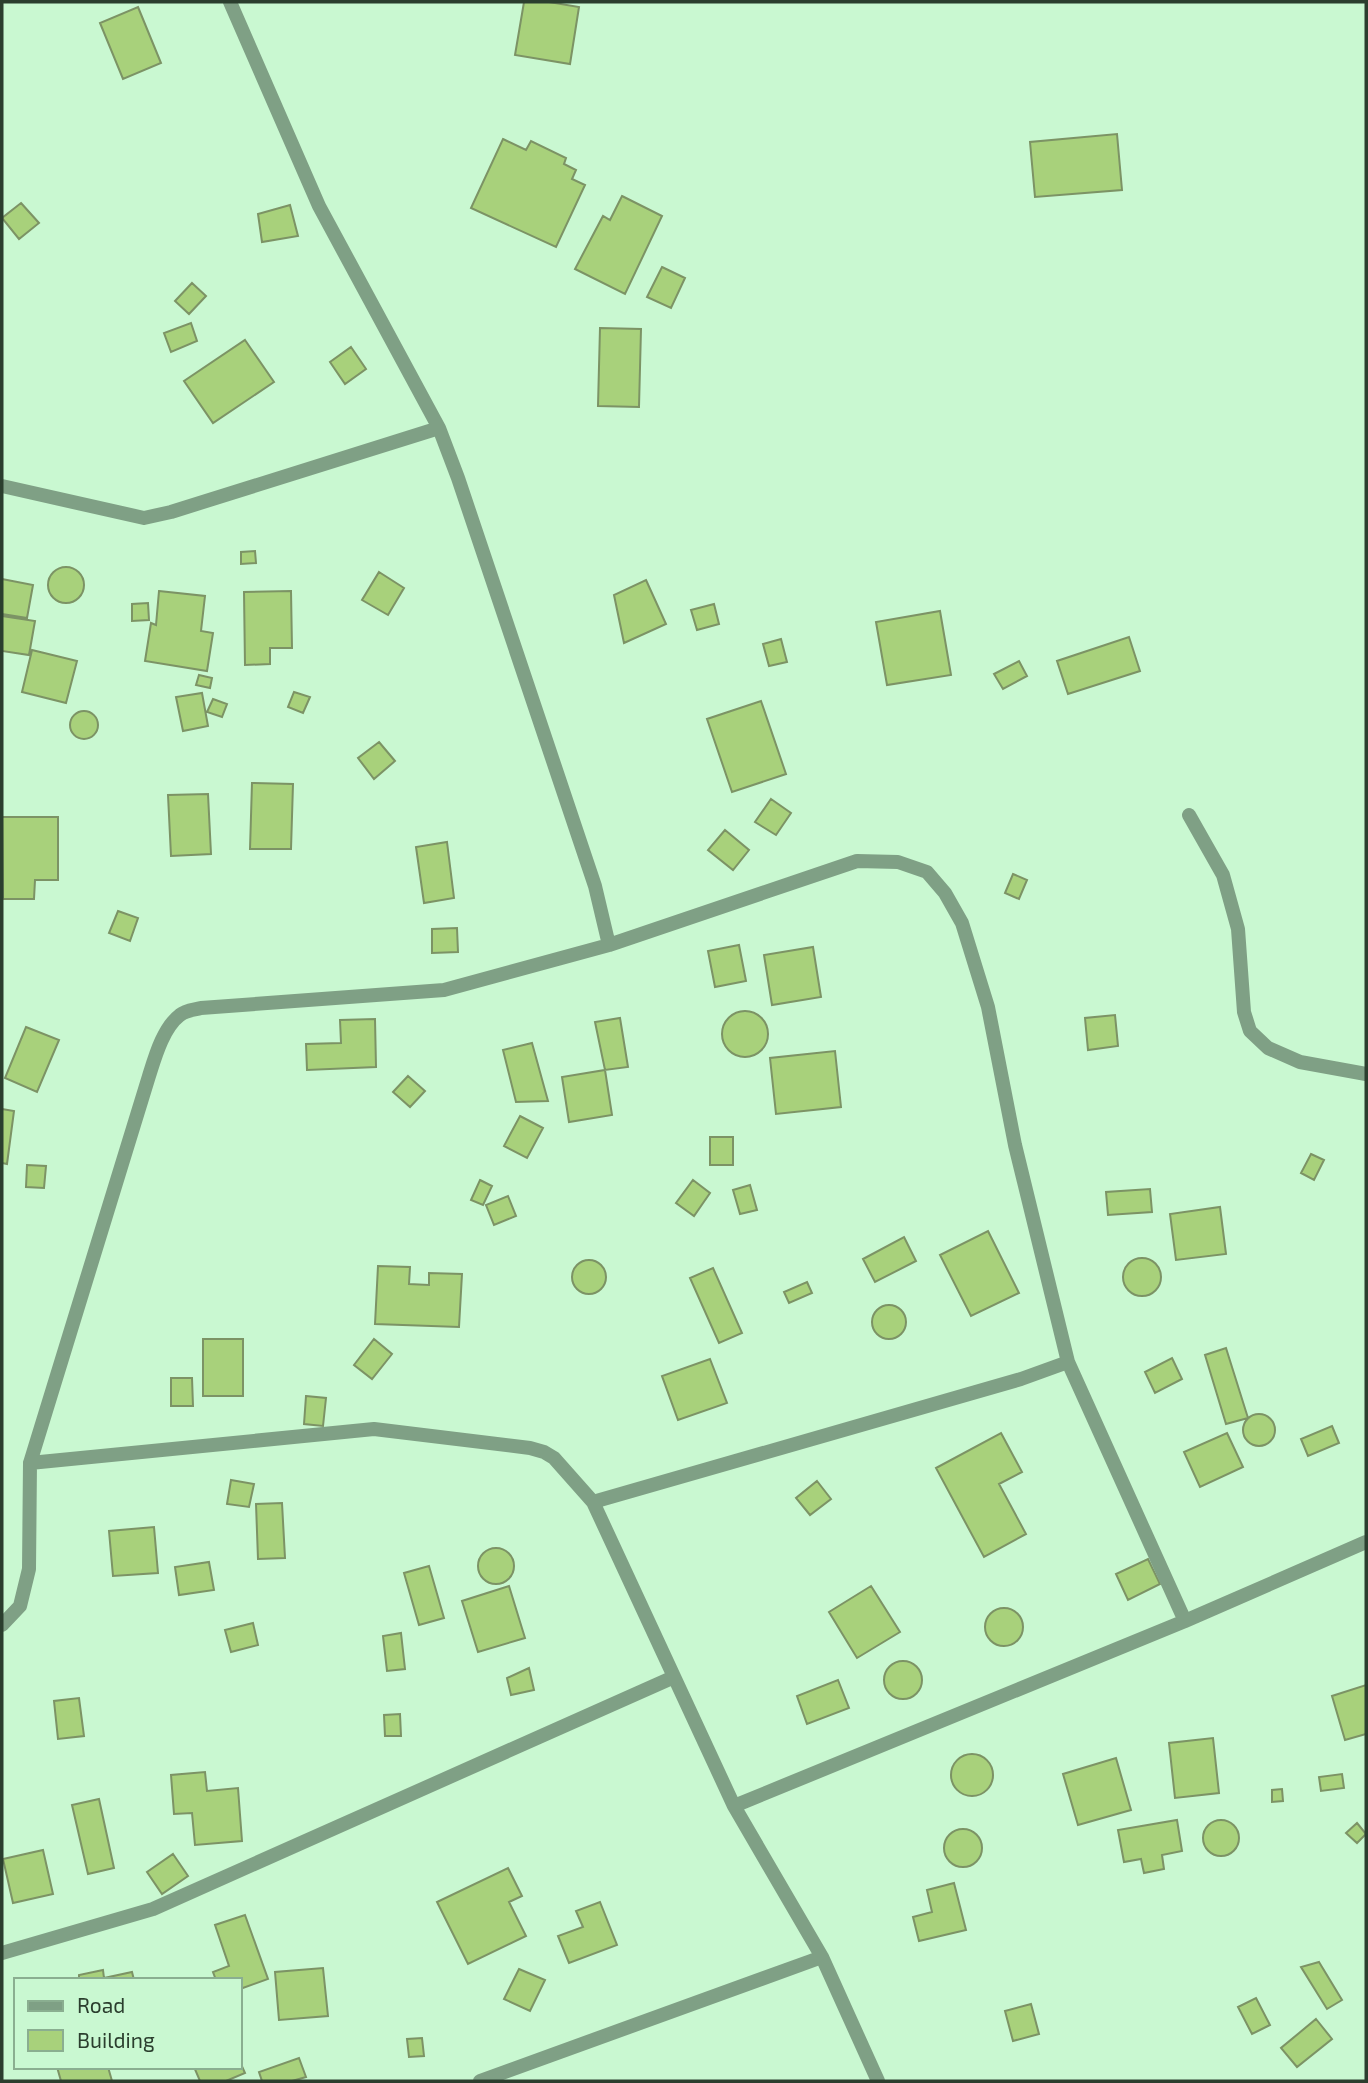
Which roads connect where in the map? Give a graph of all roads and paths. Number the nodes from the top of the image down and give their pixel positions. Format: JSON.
{"nodes":[{"id":1,"x":230,"y":2,"type":"edge"},
{"id":2,"x":439,"y":428,"type":"junction"},
{"id":3,"x":2,"y":486,"type":"edge"},
{"id":4,"x":1189,"y":815,"type":"dead end"},
{"id":5,"x":608,"y":946,"type":"junction"},
{"id":6,"x":1366,"y":1074,"type":"edge"},
{"id":7,"x":1068,"y":1362,"type":"junction"},
{"id":8,"x":30,"y":1463,"type":"junction"},
{"id":9,"x":593,"y":1502,"type":"junction"},
{"id":10,"x":1366,"y":1542,"type":"edge"},
{"id":11,"x":1185,"y":1621,"type":"junction"},
{"id":12,"x":2,"y":1625,"type":"edge"},
{"id":13,"x":674,"y":1677,"type":"junction"},
{"id":14,"x":734,"y":1805,"type":"junction"},
{"id":15,"x":2,"y":1953,"type":"edge"},
{"id":16,"x":822,"y":1957,"type":"junction"},
{"id":17,"x":480,"y":2081,"type":"edge"},
{"id":18,"x":878,"y":2081,"type":"edge"}],
"edges":[{"from":1,"to":2,"type":"street"},
{"from":2,"to":3,"type":"street"},
{"from":2,"to":5,"type":"street"},
{"from":4,"to":6,"type":"street"},
{"from":5,"to":7,"type":"street"},
{"from":5,"to":8,"type":"street"},
{"from":7,"to":9,"type":"street"},
{"from":7,"to":11,"type":"street"},
{"from":8,"to":9,"type":"street"},
{"from":8,"to":12,"type":"street"},
{"from":9,"to":13,"type":"street"},
{"from":10,"to":11,"type":"street"},
{"from":11,"to":14,"type":"street"},
{"from":13,"to":14,"type":"street"},
{"from":13,"to":15,"type":"street"},
{"from":14,"to":16,"type":"street"},
{"from":16,"to":17,"type":"street"},
{"from":16,"to":18,"type":"street"}]}
